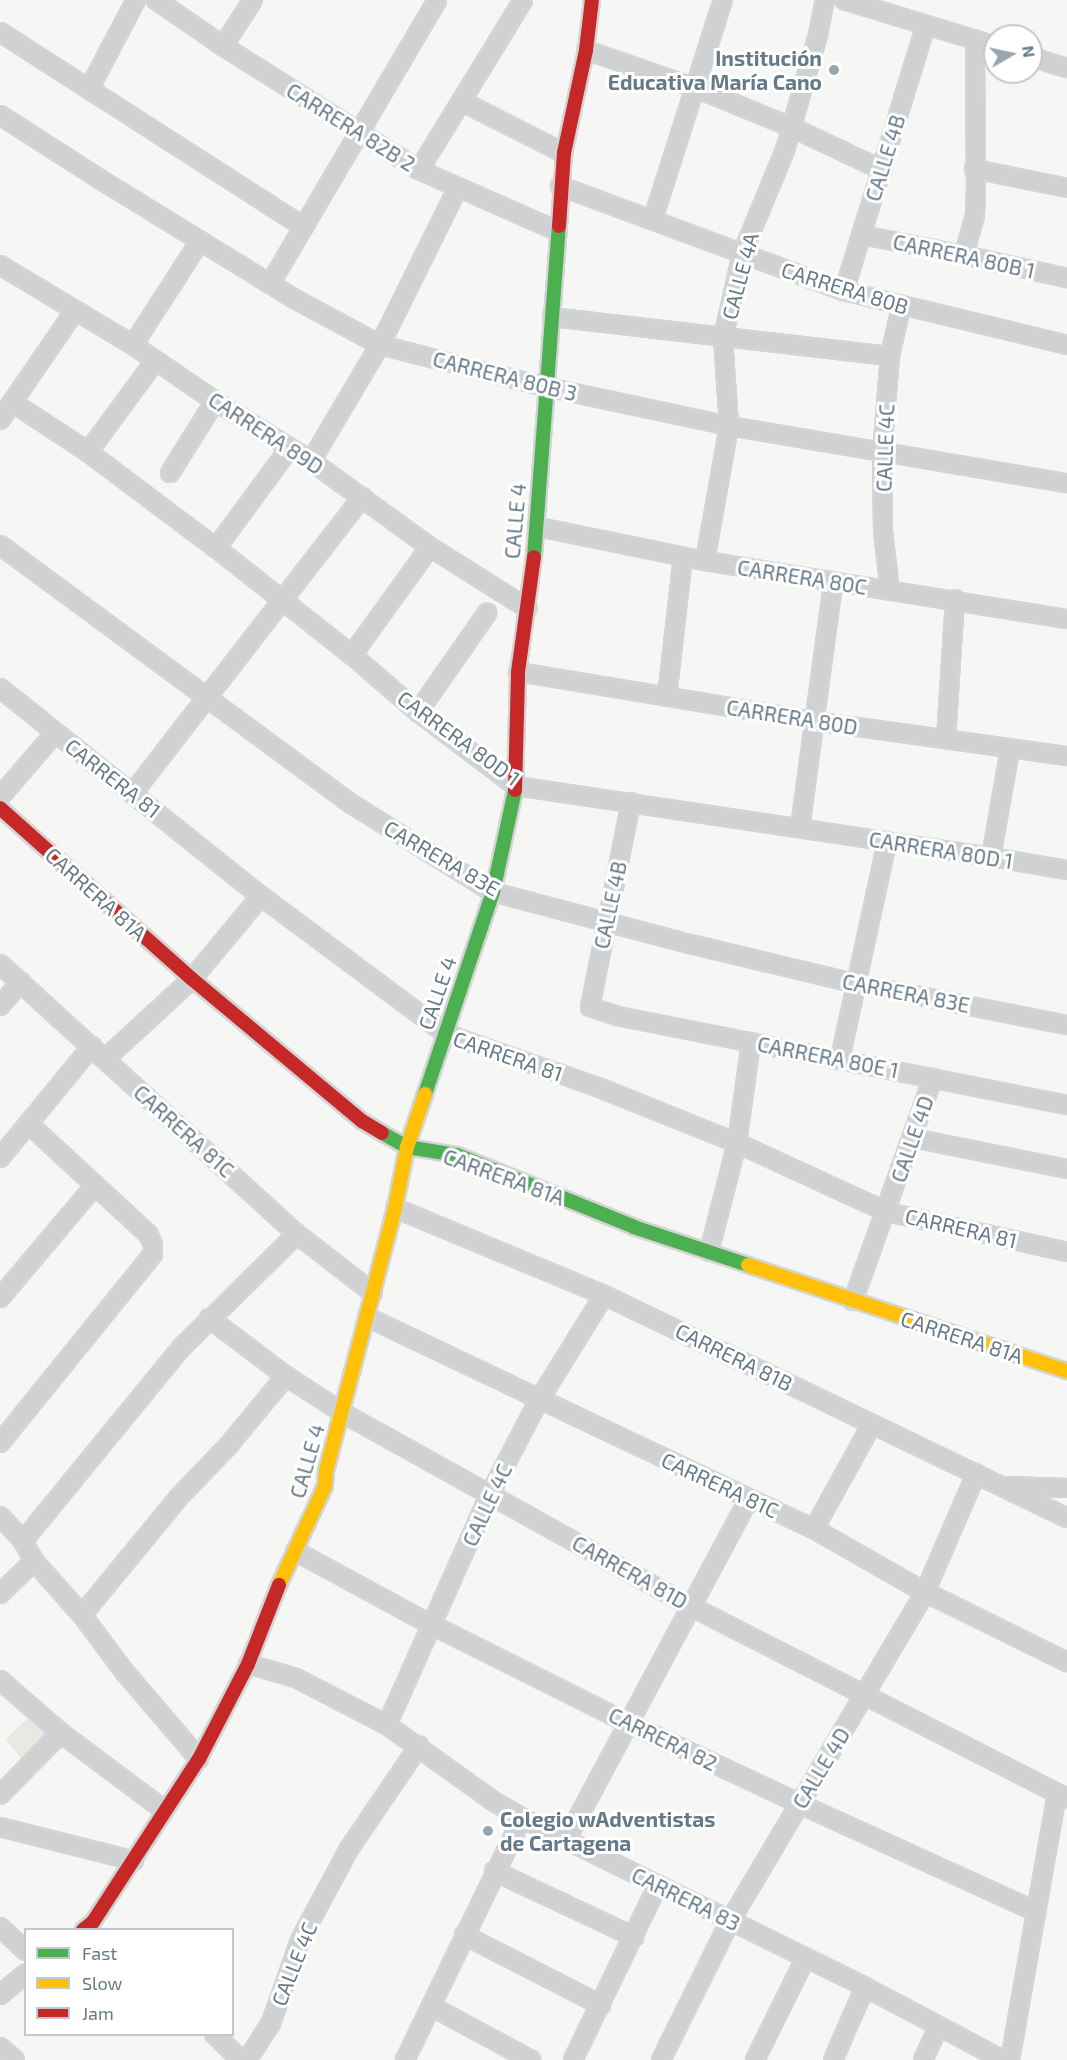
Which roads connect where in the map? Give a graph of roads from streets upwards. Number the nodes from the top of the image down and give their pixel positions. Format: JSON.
{"nodes":[{"id":1,"x":136,"y":0,"type":"edge"},
{"id":2,"x":157,"y":0,"type":"edge"},
{"id":3,"x":253,"y":0,"type":"edge"},
{"id":4,"x":437,"y":0,"type":"edge"},
{"id":5,"x":523,"y":0,"type":"edge"},
{"id":6,"x":592,"y":0,"type":"edge"},
{"id":7,"x":723,"y":0,"type":"edge"},
{"id":8,"x":825,"y":0,"type":"edge"},
{"id":9,"x":844,"y":0,"type":"edge"},
{"id":10,"x":926,"y":25,"type":"junction"},
{"id":11,"x":0,"y":32,"type":"edge"},
{"id":12,"x":975,"y":40,"type":"junction"},
{"id":13,"x":983,"y":42,"type":"edge"},
{"id":14,"x":223,"y":46,"type":"junction"},
{"id":15,"x":586,"y":50,"type":"junction"},
{"id":16,"x":1043,"y":61,"type":"edge"},
{"id":17,"x":1067,"y":68,"type":"edge"},
{"id":18,"x":696,"y":88,"type":"junction"},
{"id":19,"x":88,"y":89,"type":"junction"},
{"id":20,"x":461,"y":101,"type":"junction"},
{"id":21,"x":0,"y":115,"type":"edge"},
{"id":22,"x":791,"y":127,"type":"junction"},
{"id":23,"x":359,"y":132,"type":"junction"},
{"id":24,"x":564,"y":153,"type":"junction"},
{"id":25,"x":974,"y":169,"type":"junction"},
{"id":26,"x":419,"y":170,"type":"junction"},
{"id":27,"x":882,"y":170,"type":"junction"},
{"id":28,"x":560,"y":186,"type":"junction"},
{"id":29,"x":1067,"y":188,"type":"edge"},
{"id":30,"x":457,"y":189,"type":"junction"},
{"id":31,"x":652,"y":219,"type":"junction"},
{"id":32,"x":304,"y":227,"type":"junction"},
{"id":33,"x":557,"y":231,"type":"junction"},
{"id":34,"x":862,"y":235,"type":"junction"},
{"id":35,"x":200,"y":241,"type":"junction"},
{"id":36,"x":742,"y":254,"type":"junction"},
{"id":37,"x":964,"y":255,"type":"junction"},
{"id":38,"x":0,"y":266,"type":"edge"},
{"id":39,"x":1067,"y":278,"type":"edge"},
{"id":40,"x":270,"y":284,"type":"junction"},
{"id":41,"x":844,"y":291,"type":"junction"},
{"id":42,"x":901,"y":307,"type":"junction"},
{"id":43,"x":74,"y":312,"type":"junction"},
{"id":44,"x":552,"y":317,"type":"junction"},
{"id":45,"x":723,"y":338,"type":"junction"},
{"id":46,"x":133,"y":345,"type":"junction"},
{"id":47,"x":380,"y":345,"type":"junction"},
{"id":48,"x":1067,"y":345,"type":"edge"},
{"id":49,"x":890,"y":356,"type":"junction"},
{"id":50,"x":155,"y":361,"type":"junction"},
{"id":51,"x":546,"y":387,"type":"junction"},
{"id":52,"x":215,"y":401,"type":"junction"},
{"id":53,"x":12,"y":402,"type":"junction"},
{"id":54,"x":0,"y":420,"type":"edge"},
{"id":55,"x":729,"y":426,"type":"junction"},
{"id":56,"x":289,"y":449,"type":"junction"},
{"id":57,"x":87,"y":452,"type":"junction"},
{"id":58,"x":882,"y":453,"type":"junction"},
{"id":59,"x":311,"y":461,"type":"junction"},
{"id":60,"x":170,"y":473,"type":"dead end"},
{"id":61,"x":1067,"y":483,"type":"edge"},
{"id":62,"x":362,"y":497,"type":"junction"},
{"id":63,"x":538,"y":527,"type":"junction"},
{"id":64,"x":0,"y":545,"type":"edge"},
{"id":65,"x":430,"y":547,"type":"junction"},
{"id":66,"x":216,"y":548,"type":"junction"},
{"id":67,"x":683,"y":557,"type":"junction"},
{"id":68,"x":705,"y":561,"type":"junction"},
{"id":69,"x":833,"y":583,"type":"junction"},
{"id":70,"x":890,"y":591,"type":"junction"},
{"id":71,"x":955,"y":599,"type":"junction"},
{"id":72,"x":283,"y":602,"type":"junction"},
{"id":73,"x":527,"y":608,"type":"junction"},
{"id":74,"x":487,"y":614,"type":"dead end"},
{"id":75,"x":1067,"y":619,"type":"edge"},
{"id":76,"x":352,"y":655,"type":"junction"},
{"id":77,"x":518,"y":672,"type":"junction"},
{"id":78,"x":0,"y":688,"type":"edge"},
{"id":79,"x":207,"y":696,"type":"junction"},
{"id":80,"x":667,"y":697,"type":"junction"},
{"id":81,"x":418,"y":712,"type":"junction"},
{"id":82,"x":814,"y":722,"type":"junction"},
{"id":83,"x":55,"y":733,"type":"junction"},
{"id":84,"x":946,"y":740,"type":"junction"},
{"id":85,"x":1011,"y":749,"type":"junction"},
{"id":86,"x":1067,"y":756,"type":"edge"},
{"id":87,"x":516,"y":786,"type":"junction"},
{"id":88,"x":132,"y":794,"type":"junction"},
{"id":89,"x":0,"y":797,"type":"edge"},
{"id":90,"x":631,"y":802,"type":"junction"},
{"id":91,"x":0,"y":808,"type":"edge"},
{"id":92,"x":800,"y":828,"type":"junction"},
{"id":93,"x":887,"y":841,"type":"junction"},
{"id":94,"x":991,"y":857,"type":"junction"},
{"id":95,"x":1067,"y":870,"type":"edge"},
{"id":96,"x":493,"y":892,"type":"junction"},
{"id":97,"x":261,"y":896,"type":"junction"},
{"id":98,"x":605,"y":922,"type":"junction"},
{"id":99,"x":0,"y":964,"type":"edge"},
{"id":100,"x":192,"y":979,"type":"junction"},
{"id":101,"x":21,"y":982,"type":"junction"},
{"id":102,"x":858,"y":984,"type":"junction"},
{"id":103,"x":0,"y":1006,"type":"edge"},
{"id":104,"x":590,"y":1007,"type":"joint"},
{"id":105,"x":1067,"y":1025,"type":"edge"},
{"id":106,"x":446,"y":1034,"type":"junction"},
{"id":107,"x":752,"y":1042,"type":"junction"},
{"id":108,"x":92,"y":1046,"type":"junction"},
{"id":109,"x":105,"y":1059,"type":"junction"},
{"id":110,"x":840,"y":1059,"type":"junction"},
{"id":111,"x":933,"y":1078,"type":"junction"},
{"id":112,"x":1067,"y":1105,"type":"edge"},
{"id":113,"x":29,"y":1124,"type":"junction"},
{"id":114,"x":913,"y":1138,"type":"junction"},
{"id":115,"x":736,"y":1143,"type":"junction"},
{"id":116,"x":407,"y":1146,"type":"junction"},
{"id":117,"x":0,"y":1158,"type":"edge"},
{"id":118,"x":1067,"y":1169,"type":"edge"},
{"id":119,"x":95,"y":1185,"type":"junction"},
{"id":120,"x":395,"y":1208,"type":"junction"},
{"id":121,"x":887,"y":1212,"type":"junction"},
{"id":122,"x":297,"y":1234,"type":"junction"},
{"id":123,"x":709,"y":1252,"type":"junction"},
{"id":124,"x":1067,"y":1252,"type":"edge"},
{"id":125,"x":374,"y":1293,"type":"junction"},
{"id":126,"x":604,"y":1295,"type":"junction"},
{"id":127,"x":0,"y":1298,"type":"edge"},
{"id":128,"x":852,"y":1301,"type":"junction"},
{"id":129,"x":368,"y":1317,"type":"junction"},
{"id":130,"x":209,"y":1318,"type":"junction"},
{"id":131,"x":1067,"y":1371,"type":"edge"},
{"id":132,"x":285,"y":1376,"type":"junction"},
{"id":133,"x":539,"y":1400,"type":"junction"},
{"id":134,"x":343,"y":1413,"type":"junction"},
{"id":135,"x":872,"y":1424,"type":"junction"},
{"id":136,"x":0,"y":1443,"type":"edge"},
{"id":137,"x":976,"y":1474,"type":"junction"},
{"id":138,"x":1001,"y":1486,"type":"junction"},
{"id":139,"x":1067,"y":1488,"type":"edge"},
{"id":140,"x":490,"y":1494,"type":"junction"},
{"id":141,"x":749,"y":1499,"type":"junction"},
{"id":142,"x":0,"y":1516,"type":"edge"},
{"id":143,"x":1067,"y":1518,"type":"edge"},
{"id":144,"x":814,"y":1529,"type":"junction"},
{"id":145,"x":23,"y":1541,"type":"junction"},
{"id":146,"x":295,"y":1551,"type":"junction"},
{"id":147,"x":34,"y":1561,"type":"junction"},
{"id":148,"x":925,"y":1592,"type":"junction"},
{"id":149,"x":0,"y":1594,"type":"edge"},
{"id":150,"x":692,"y":1607,"type":"junction"},
{"id":151,"x":82,"y":1615,"type":"junction"},
{"id":152,"x":432,"y":1624,"type":"junction"},
{"id":153,"x":1067,"y":1662,"type":"edge"},
{"id":154,"x":248,"y":1664,"type":"junction"},
{"id":155,"x":0,"y":1680,"type":"edge"},
{"id":156,"x":866,"y":1695,"type":"junction"},
{"id":157,"x":628,"y":1723,"type":"junction"},
{"id":158,"x":387,"y":1725,"type":"junction"},
{"id":159,"x":61,"y":1733,"type":"junction"},
{"id":160,"x":418,"y":1746,"type":"junction"},
{"id":161,"x":199,"y":1759,"type":"junction"},
{"id":162,"x":0,"y":1796,"type":"edge"},
{"id":163,"x":1062,"y":1796,"type":"edge"},
{"id":164,"x":800,"y":1804,"type":"junction"},
{"id":165,"x":164,"y":1810,"type":"junction"},
{"id":166,"x":522,"y":1818,"type":"junction"},
{"id":167,"x":0,"y":1827,"type":"edge"},
{"id":168,"x":566,"y":1840,"type":"junction"},
{"id":169,"x":134,"y":1862,"type":"junction"},
{"id":170,"x":494,"y":1871,"type":"junction"},
{"id":171,"x":658,"y":1885,"type":"junction"},
{"id":172,"x":1037,"y":1912,"type":"junction"},
{"id":173,"x":730,"y":1921,"type":"junction"},
{"id":174,"x":0,"y":1927,"type":"edge"},
{"id":175,"x":93,"y":1927,"type":"edge"},
{"id":176,"x":464,"y":1935,"type":"junction"},
{"id":177,"x":634,"y":1936,"type":"junction"},
{"id":178,"x":24,"y":1949,"type":"edge"},
{"id":179,"x":806,"y":1959,"type":"junction"},
{"id":180,"x":24,"y":1975,"type":"edge"},
{"id":181,"x":865,"y":1987,"type":"junction"},
{"id":182,"x":0,"y":1995,"type":"edge"},
{"id":183,"x":600,"y":2005,"type":"junction"},
{"id":184,"x":430,"y":2006,"type":"junction"},
{"id":185,"x":938,"y":2028,"type":"junction"},
{"id":186,"x":216,"y":2036,"type":"edge"},
{"id":187,"x":0,"y":2047,"type":"edge"},
{"id":188,"x":15,"y":2060,"type":"edge"},
{"id":189,"x":241,"y":2060,"type":"edge"},
{"id":190,"x":247,"y":2060,"type":"edge"},
{"id":191,"x":405,"y":2060,"type":"edge"},
{"id":192,"x":531,"y":2060,"type":"edge"},
{"id":193,"x":573,"y":2060,"type":"edge"},
{"id":194,"x":661,"y":2060,"type":"edge"},
{"id":195,"x":755,"y":2060,"type":"edge"},
{"id":196,"x":833,"y":2060,"type":"edge"},
{"id":197,"x":923,"y":2060,"type":"edge"},
{"id":198,"x":1003,"y":2060,"type":"edge"},
{"id":199,"x":1010,"y":2060,"type":"edge"}],
"edges":[{"from":1,"to":19,"type":"street"},
{"from":2,"to":14,"type":"street","name":"CARRERA 82B 2"},
{"from":3,"to":14,"type":"street"},
{"from":4,"to":23,"type":"street"},
{"from":5,"to":20,"type":"street"},
{"from":6,"to":15,"type":"street","name":"CALLE 4"},
{"from":7,"to":18,"type":"street"},
{"from":8,"to":22,"type":"street","name":"CALLE 4A"},
{"from":9,"to":10,"type":"street"},
{"from":10,"to":12,"type":"street"},
{"from":10,"to":27,"type":"street","name":"CALLE 4B"},
{"from":11,"to":19,"type":"street"},
{"from":12,"to":13,"type":"street"},
{"from":12,"to":25,"type":"street"},
{"from":14,"to":23,"type":"street","name":"CARRERA 82B 2"},
{"from":15,"to":18,"type":"street"},
{"from":15,"to":24,"type":"street","name":"CALLE 4"},
{"from":16,"to":17,"type":"street"},
{"from":18,"to":22,"type":"street"},
{"from":18,"to":31,"type":"street"},
{"from":19,"to":32,"type":"street"},
{"from":20,"to":24,"type":"street"},
{"from":20,"to":26,"type":"street"},
{"from":21,"to":35,"type":"street","name":"CARRERA 80B 3"},
{"from":22,"to":27,"type":"street"},
{"from":22,"to":36,"type":"street","name":"CALLE 4A"},
{"from":23,"to":26,"type":"street","name":"CARRERA 82B 2"},
{"from":23,"to":32,"type":"street"},
{"from":24,"to":28,"type":"street","name":"CALLE 4"},
{"from":25,"to":29,"type":"street"},
{"from":25,"to":37,"type":"street"},
{"from":26,"to":30,"type":"street","name":"CARRERA 82B 2"},
{"from":27,"to":34,"type":"street","name":"CALLE 4B"},
{"from":28,"to":31,"type":"street","name":"CARRERA 80B"},
{"from":28,"to":33,"type":"street","name":"CALLE 4"},
{"from":30,"to":33,"type":"street","name":"CARRERA 82B 2"},
{"from":30,"to":47,"type":"street"},
{"from":31,"to":36,"type":"street","name":"CARRERA 80B"},
{"from":32,"to":40,"type":"street"},
{"from":33,"to":44,"type":"street","name":"CALLE 4"},
{"from":34,"to":37,"type":"street","name":"CARRERA 80B 1"},
{"from":34,"to":41,"type":"street","name":"CALLE 4B"},
{"from":35,"to":40,"type":"street","name":"CARRERA 80B 3"},
{"from":35,"to":46,"type":"street"},
{"from":36,"to":41,"type":"street","name":"CARRERA 80B"},
{"from":36,"to":45,"type":"street","name":"CALLE 4A"},
{"from":37,"to":39,"type":"street","name":"CARRERA 80B 1"},
{"from":38,"to":43,"type":"street","name":"CARRERA 89D"},
{"from":40,"to":47,"type":"street","name":"CARRERA 80B 3"},
{"from":41,"to":42,"type":"street","name":"CARRERA 80B"},
{"from":42,"to":48,"type":"street","name":"CARRERA 80B"},
{"from":42,"to":49,"type":"street","name":"CALLE 4C"},
{"from":43,"to":46,"type":"street","name":"CARRERA 89D"},
{"from":43,"to":53,"type":"street"},
{"from":44,"to":45,"type":"street"},
{"from":44,"to":51,"type":"street","name":"CALLE 4"},
{"from":45,"to":49,"type":"street"},
{"from":45,"to":55,"type":"street","name":"CALLE 4A"},
{"from":46,"to":50,"type":"street","name":"CARRERA 89D"},
{"from":47,"to":51,"type":"street","name":"CARRERA 80B 3"},
{"from":47,"to":59,"type":"street"},
{"from":49,"to":58,"type":"street","name":"CALLE 4C"},
{"from":50,"to":52,"type":"street","name":"CARRERA 89D"},
{"from":50,"to":57,"type":"street"},
{"from":51,"to":55,"type":"street","name":"CARRERA 80B 3"},
{"from":51,"to":63,"type":"street","name":"CALLE 4"},
{"from":52,"to":56,"type":"street","name":"CARRERA 89D"},
{"from":52,"to":60,"type":"street"},
{"from":53,"to":54,"type":"street"},
{"from":53,"to":57,"type":"street","name":"CARRERA 80D 1"},
{"from":55,"to":58,"type":"street","name":"CARRERA 80B 3"},
{"from":55,"to":68,"type":"street","name":"CALLE 4A"},
{"from":56,"to":59,"type":"street","name":"CARRERA 89D"},
{"from":56,"to":66,"type":"street"},
{"from":57,"to":66,"type":"street","name":"CARRERA 80D 1"},
{"from":58,"to":61,"type":"street","name":"CARRERA 80B 3"},
{"from":58,"to":70,"type":"street","name":"CALLE 4C"},
{"from":59,"to":62,"type":"street","name":"CARRERA 89D"},
{"from":62,"to":65,"type":"street","name":"CARRERA 89D"},
{"from":62,"to":72,"type":"street"},
{"from":63,"to":67,"type":"street","name":"CARRERA 80C"},
{"from":63,"to":73,"type":"street","name":"CALLE 4"},
{"from":64,"to":79,"type":"street","name":"CARRERA 83E"},
{"from":65,"to":73,"type":"street","name":"CARRERA 89D"},
{"from":65,"to":76,"type":"street"},
{"from":66,"to":72,"type":"street","name":"CARRERA 80D 1"},
{"from":67,"to":68,"type":"street","name":"CARRERA 80C"},
{"from":67,"to":80,"type":"street"},
{"from":68,"to":69,"type":"street","name":"CARRERA 80C"},
{"from":69,"to":70,"type":"street","name":"CARRERA 80C"},
{"from":69,"to":82,"type":"street"},
{"from":70,"to":71,"type":"street","name":"CARRERA 80C"},
{"from":71,"to":75,"type":"street","name":"CARRERA 80C"},
{"from":71,"to":84,"type":"street"},
{"from":72,"to":76,"type":"street","name":"CARRERA 80D 1"},
{"from":72,"to":79,"type":"street"},
{"from":73,"to":77,"type":"street","name":"CALLE 4"},
{"from":74,"to":81,"type":"street"},
{"from":76,"to":81,"type":"street","name":"CARRERA 80D 1"},
{"from":77,"to":80,"type":"street","name":"CARRERA 80D"},
{"from":77,"to":87,"type":"street","name":"CALLE 4"},
{"from":78,"to":83,"type":"street","name":"CARRERA 81"},
{"from":79,"to":88,"type":"street"},
{"from":79,"to":96,"type":"street","name":"CARRERA 83E"},
{"from":80,"to":82,"type":"street","name":"CARRERA 80D"},
{"from":81,"to":87,"type":"street","name":"CARRERA 80D 1"},
{"from":82,"to":84,"type":"street","name":"CARRERA 80D"},
{"from":82,"to":92,"type":"street"},
{"from":83,"to":88,"type":"street","name":"CARRERA 81"},
{"from":83,"to":89,"type":"street"},
{"from":84,"to":85,"type":"street","name":"CARRERA 80D"},
{"from":85,"to":86,"type":"street","name":"CARRERA 80D"},
{"from":85,"to":94,"type":"street"},
{"from":87,"to":90,"type":"street","name":"CARRERA 80D 1"},
{"from":87,"to":96,"type":"street","name":"CALLE 4"},
{"from":88,"to":97,"type":"street","name":"CARRERA 81"},
{"from":90,"to":92,"type":"street","name":"CARRERA 80D 1"},
{"from":90,"to":98,"type":"street","name":"CALLE 4B"},
{"from":91,"to":100,"type":"street","name":"CARRERA 81A"},
{"from":92,"to":93,"type":"street","name":"CARRERA 80D 1"},
{"from":93,"to":94,"type":"street","name":"CARRERA 80D 1"},
{"from":93,"to":102,"type":"street"},
{"from":94,"to":95,"type":"street","name":"CARRERA 80D 1"},
{"from":96,"to":98,"type":"street","name":"CARRERA 83E"},
{"from":96,"to":106,"type":"street","name":"CALLE 4"},
{"from":97,"to":100,"type":"street"},
{"from":97,"to":106,"type":"street","name":"CARRERA 81"},
{"from":98,"to":102,"type":"street","name":"CARRERA 83E"},
{"from":98,"to":104,"type":"street","name":"CALLE 4B"},
{"from":99,"to":101,"type":"street","name":"CARRERA 81C"},
{"from":100,"to":109,"type":"street"},
{"from":100,"to":116,"type":"street","name":"CARRERA 81A"},
{"from":101,"to":103,"type":"street"},
{"from":101,"to":108,"type":"street","name":"CARRERA 81C"},
{"from":102,"to":105,"type":"street","name":"CARRERA 83E"},
{"from":102,"to":110,"type":"street"},
{"from":104,"to":107,"type":"street","name":"CARRERA 80E 1"},
{"from":106,"to":115,"type":"street","name":"CARRERA 81"},
{"from":106,"to":116,"type":"street","name":"CALLE 4"},
{"from":107,"to":110,"type":"street","name":"CARRERA 80E 1"},
{"from":107,"to":115,"type":"street"},
{"from":108,"to":109,"type":"street","name":"CARRERA 81C"},
{"from":108,"to":113,"type":"street"},
{"from":109,"to":122,"type":"street","name":"CARRERA 81C"},
{"from":110,"to":111,"type":"street","name":"CARRERA 80E 1"},
{"from":111,"to":112,"type":"street","name":"CARRERA 80E 1"},
{"from":111,"to":114,"type":"street","name":"CALLE 4D"},
{"from":113,"to":117,"type":"street"},
{"from":113,"to":119,"type":"street"},
{"from":114,"to":118,"type":"street"},
{"from":114,"to":121,"type":"street","name":"CALLE 4D"},
{"from":115,"to":121,"type":"street","name":"CARRERA 81"},
{"from":115,"to":123,"type":"street"},
{"from":116,"to":120,"type":"street","name":"CALLE 4"},
{"from":116,"to":123,"type":"street","name":"CARRERA 81A"},
{"from":119,"to":127,"type":"street"},
{"from":119,"to":136,"type":"street"},
{"from":120,"to":125,"type":"street","name":"CALLE 4"},
{"from":120,"to":126,"type":"street","name":"CARRERA 81B"},
{"from":121,"to":124,"type":"street","name":"CARRERA 81"},
{"from":121,"to":128,"type":"street","name":"CALLE 4D"},
{"from":122,"to":125,"type":"street","name":"CARRERA 81C"},
{"from":122,"to":130,"type":"street"},
{"from":123,"to":128,"type":"street","name":"CARRERA 81A"},
{"from":125,"to":129,"type":"street","name":"CALLE 4"},
{"from":126,"to":133,"type":"street","name":"CALLE 4C"},
{"from":126,"to":135,"type":"street","name":"CARRERA 81B"},
{"from":128,"to":131,"type":"street","name":"CARRERA 81A"},
{"from":129,"to":133,"type":"street","name":"CARRERA 81C"},
{"from":129,"to":134,"type":"street","name":"CALLE 4"},
{"from":130,"to":132,"type":"street","name":"CARRERA 81D"},
{"from":130,"to":145,"type":"street"},
{"from":132,"to":134,"type":"street","name":"CARRERA 81D"},
{"from":132,"to":151,"type":"street"},
{"from":133,"to":140,"type":"street","name":"CALLE 4C"},
{"from":133,"to":141,"type":"street","name":"CARRERA 81C"},
{"from":134,"to":140,"type":"street","name":"CARRERA 81D"},
{"from":134,"to":146,"type":"street","name":"CALLE 4"},
{"from":135,"to":137,"type":"street","name":"CARRERA 81B"},
{"from":135,"to":144,"type":"street"},
{"from":137,"to":138,"type":"street","name":"CARRERA 81B"},
{"from":137,"to":148,"type":"street","name":"CALLE 4D"},
{"from":138,"to":139,"type":"street"},
{"from":138,"to":143,"type":"street","name":"CARRERA 81B"},
{"from":140,"to":150,"type":"street","name":"CARRERA 81D"},
{"from":140,"to":152,"type":"street","name":"CALLE 4C"},
{"from":141,"to":144,"type":"street","name":"CARRERA 81C"},
{"from":141,"to":150,"type":"street"},
{"from":142,"to":145,"type":"street"},
{"from":144,"to":148,"type":"street","name":"CARRERA 81C"},
{"from":145,"to":147,"type":"street"},
{"from":146,"to":152,"type":"street","name":"CARRERA 82"},
{"from":146,"to":154,"type":"street","name":"CALLE 4"},
{"from":147,"to":149,"type":"street"},
{"from":147,"to":151,"type":"street"},
{"from":148,"to":153,"type":"street","name":"CARRERA 81C"},
{"from":148,"to":156,"type":"street","name":"CALLE 4D"},
{"from":150,"to":156,"type":"street","name":"CARRERA 81D"},
{"from":150,"to":157,"type":"street"},
{"from":151,"to":161,"type":"street"},
{"from":152,"to":157,"type":"street","name":"CARRERA 82"},
{"from":152,"to":158,"type":"street","name":"CALLE 4C"},
{"from":154,"to":158,"type":"street","name":"CARRERA 83"},
{"from":154,"to":161,"type":"street","name":"CALLE 4"},
{"from":155,"to":159,"type":"street"},
{"from":156,"to":163,"type":"street","name":"CARRERA 81D"},
{"from":156,"to":164,"type":"street","name":"CALLE 4D"},
{"from":157,"to":164,"type":"street","name":"CARRERA 82"},
{"from":157,"to":168,"type":"street"},
{"from":158,"to":160,"type":"street","name":"CARRERA 83"},
{"from":159,"to":162,"type":"street"},
{"from":159,"to":165,"type":"street"},
{"from":160,"to":166,"type":"street","name":"CARRERA 83"},
{"from":160,"to":190,"type":"street","name":"CALLE 4C"},
{"from":161,"to":165,"type":"street","name":"CALLE 4"},
{"from":163,"to":172,"type":"street"},
{"from":164,"to":172,"type":"street","name":"CARRERA 82"},
{"from":164,"to":173,"type":"street","name":"CALLE 4D"},
{"from":165,"to":169,"type":"street","name":"CALLE 4"},
{"from":166,"to":168,"type":"street","name":"CARRERA 83"},
{"from":166,"to":170,"type":"street"},
{"from":167,"to":169,"type":"street"},
{"from":168,"to":171,"type":"street","name":"CARRERA 83"},
{"from":169,"to":175,"type":"street","name":"CALLE 4"},
{"from":170,"to":176,"type":"street"},
{"from":170,"to":177,"type":"street"},
{"from":171,"to":173,"type":"street","name":"CARRERA 83"},
{"from":171,"to":177,"type":"street"},
{"from":172,"to":199,"type":"street"},
{"from":173,"to":179,"type":"street","name":"CARRERA 83"},
{"from":173,"to":194,"type":"street","name":"CALLE 4D"},
{"from":174,"to":178,"type":"street"},
{"from":176,"to":183,"type":"street"},
{"from":176,"to":184,"type":"street"},
{"from":177,"to":183,"type":"street"},
{"from":179,"to":181,"type":"street","name":"CARRERA 83"},
{"from":179,"to":195,"type":"street"},
{"from":180,"to":182,"type":"street"},
{"from":181,"to":185,"type":"street","name":"CARRERA 83"},
{"from":181,"to":196,"type":"street"},
{"from":183,"to":193,"type":"street"},
{"from":184,"to":191,"type":"street"},
{"from":184,"to":192,"type":"street"},
{"from":185,"to":197,"type":"street"},
{"from":185,"to":198,"type":"street","name":"CARRERA 83"},
{"from":186,"to":189,"type":"street"},
{"from":187,"to":188,"type":"street"}]}
